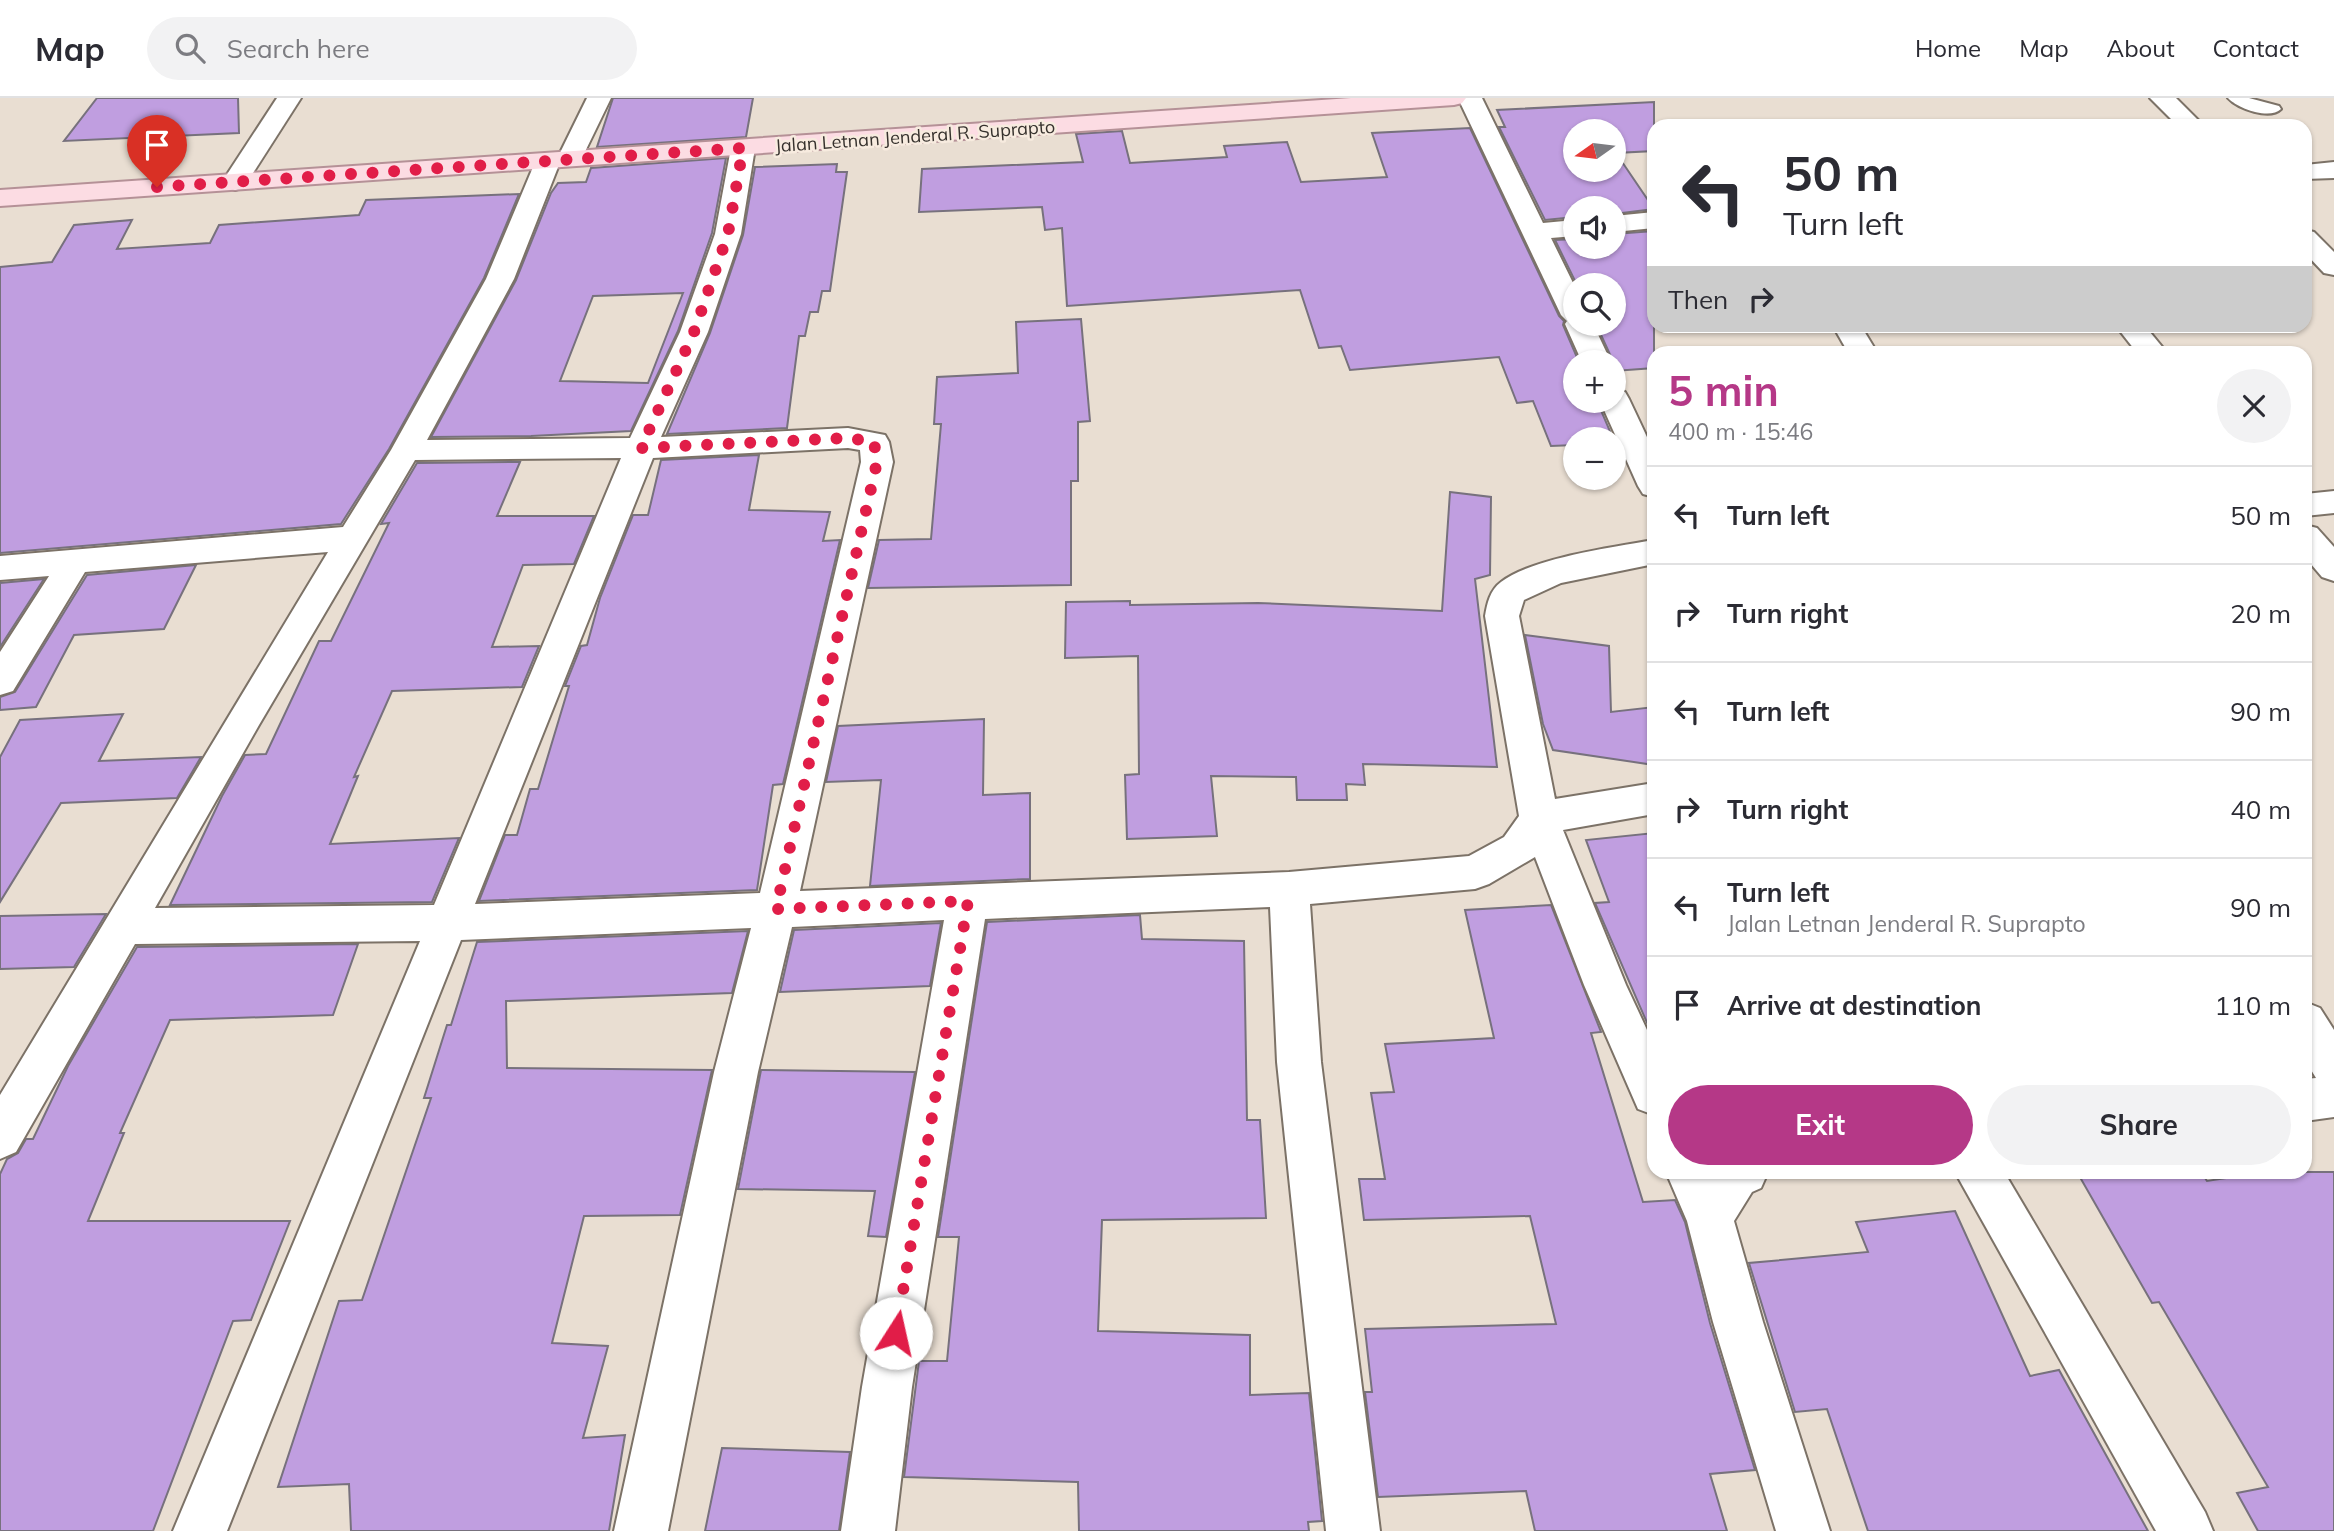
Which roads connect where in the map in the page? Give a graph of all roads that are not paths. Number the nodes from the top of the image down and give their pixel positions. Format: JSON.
{"nodes":[{"id":1,"x":289,"y":98,"type":"edge"},
{"id":2,"x":599,"y":98,"type":"edge"},
{"id":3,"x":1454,"y":98,"type":"edge"},
{"id":4,"x":1470,"y":98,"type":"edge"},
{"id":5,"x":2162,"y":98,"type":"edge"},
{"id":6,"x":2236,"y":98,"type":"edge"},
{"id":7,"x":2273,"y":109,"type":"dead end"},
{"id":8,"x":2184,"y":119,"type":"edge"},
{"id":9,"x":743,"y":148,"type":"junction"},
{"id":10,"x":559,"y":159,"type":"junction"},
{"id":11,"x":2334,"y":170,"type":"edge"},
{"id":12,"x":2312,"y":172,"type":"edge"},
{"id":13,"x":235,"y":182,"type":"junction"},
{"id":14,"x":0,"y":198,"type":"edge"},
{"id":15,"x":1647,"y":221,"type":"edge"},
{"id":16,"x":1626,"y":223,"type":"edge"},
{"id":17,"x":1563,"y":229,"type":"edge"},
{"id":18,"x":1536,"y":231,"type":"junction"},
{"id":19,"x":2312,"y":245,"type":"edge"},
{"id":20,"x":2334,"y":267,"type":"edge"},
{"id":21,"x":1563,"y":289,"type":"edge"},
{"id":22,"x":1620,"y":413,"type":"edge"},
{"id":23,"x":641,"y":448,"type":"junction"},
{"id":24,"x":406,"y":450,"type":"junction"},
{"id":25,"x":1647,"y":471,"type":"edge"},
{"id":26,"x":2334,"y":502,"type":"edge"},
{"id":27,"x":2312,"y":504,"type":"edge"},
{"id":28,"x":353,"y":538,"type":"junction"},
{"id":29,"x":2312,"y":544,"type":"edge"},
{"id":30,"x":1647,"y":554,"type":"edge"},
{"id":31,"x":76,"y":560,"type":"junction"},
{"id":32,"x":0,"y":568,"type":"edge"},
{"id":33,"x":2334,"y":569,"type":"edge"},
{"id":34,"x":0,"y":681,"type":"edge"},
{"id":35,"x":1647,"y":798,"type":"edge"},
{"id":36,"x":1539,"y":818,"type":"junction"},
{"id":37,"x":1289,"y":889,"type":"junction"},
{"id":38,"x":968,"y":901,"type":"junction"},
{"id":39,"x":776,"y":909,"type":"junction"},
{"id":40,"x":450,"y":923,"type":"junction"},
{"id":41,"x":125,"y":926,"type":"junction"},
{"id":42,"x":2312,"y":1032,"type":"edge"},
{"id":43,"x":2334,"y":1068,"type":"edge"},
{"id":44,"x":1647,"y":1078,"type":"edge"},
{"id":45,"x":2334,"y":1096,"type":"edge"},
{"id":46,"x":2312,"y":1099,"type":"edge"},
{"id":47,"x":0,"y":1137,"type":"edge"},
{"id":48,"x":1692,"y":1179,"type":"edge"},
{"id":49,"x":1734,"y":1179,"type":"edge"},
{"id":50,"x":1982,"y":1179,"type":"edge"},
{"id":51,"x":1710,"y":1218,"type":"junction"},
{"id":52,"x":200,"y":1531,"type":"edge"},
{"id":53,"x":641,"y":1531,"type":"edge"},
{"id":54,"x":868,"y":1531,"type":"edge"},
{"id":55,"x":1353,"y":1531,"type":"edge"},
{"id":56,"x":1803,"y":1531,"type":"edge"},
{"id":57,"x":2186,"y":1531,"type":"edge"}],
"edges":[{"from":1,"to":13,"type":"street"},
{"from":2,"to":10,"type":"street"},
{"from":3,"to":9,"type":"main road","name":"Jalan Letnan Jenderal R. Suprapto"},
{"from":4,"to":18,"type":"street"},
{"from":5,"to":8,"type":"street"},
{"from":6,"to":7,"type":"lane"},
{"from":9,"to":10,"type":"main road","name":"Jalan Letnan Jenderal R. Suprapto"},
{"from":9,"to":23,"type":"street"},
{"from":10,"to":13,"type":"main road","name":"Jalan Letnan Jenderal R. Suprapto"},
{"from":10,"to":24,"type":"street"},
{"from":11,"to":12,"type":"street"},
{"from":13,"to":14,"type":"main road","name":"Jalan Letnan Jenderal R. Suprapto"},
{"from":15,"to":16,"type":"street"},
{"from":17,"to":18,"type":"street"},
{"from":18,"to":21,"type":"street"},
{"from":19,"to":20,"type":"street"},
{"from":22,"to":25,"type":"street"},
{"from":23,"to":24,"type":"street"},
{"from":23,"to":39,"type":"street"},
{"from":23,"to":40,"type":"street"},
{"from":24,"to":28,"type":"street"},
{"from":26,"to":27,"type":"street"},
{"from":28,"to":31,"type":"street"},
{"from":28,"to":41,"type":"street"},
{"from":29,"to":33,"type":"street"},
{"from":30,"to":36,"type":"street"},
{"from":31,"to":32,"type":"street"},
{"from":31,"to":34,"type":"street"},
{"from":35,"to":36,"type":"street"},
{"from":36,"to":37,"type":"street"},
{"from":36,"to":44,"type":"street"},
{"from":37,"to":38,"type":"street"},
{"from":37,"to":55,"type":"street"},
{"from":38,"to":39,"type":"street"},
{"from":38,"to":54,"type":"street"},
{"from":39,"to":40,"type":"street"},
{"from":39,"to":53,"type":"street"},
{"from":40,"to":41,"type":"street"},
{"from":40,"to":52,"type":"street"},
{"from":41,"to":47,"type":"street"},
{"from":42,"to":43,"type":"street"},
{"from":45,"to":46,"type":"street"},
{"from":48,"to":51,"type":"street"},
{"from":49,"to":51,"type":"street"},
{"from":50,"to":57,"type":"street"},
{"from":51,"to":56,"type":"street"}]}
